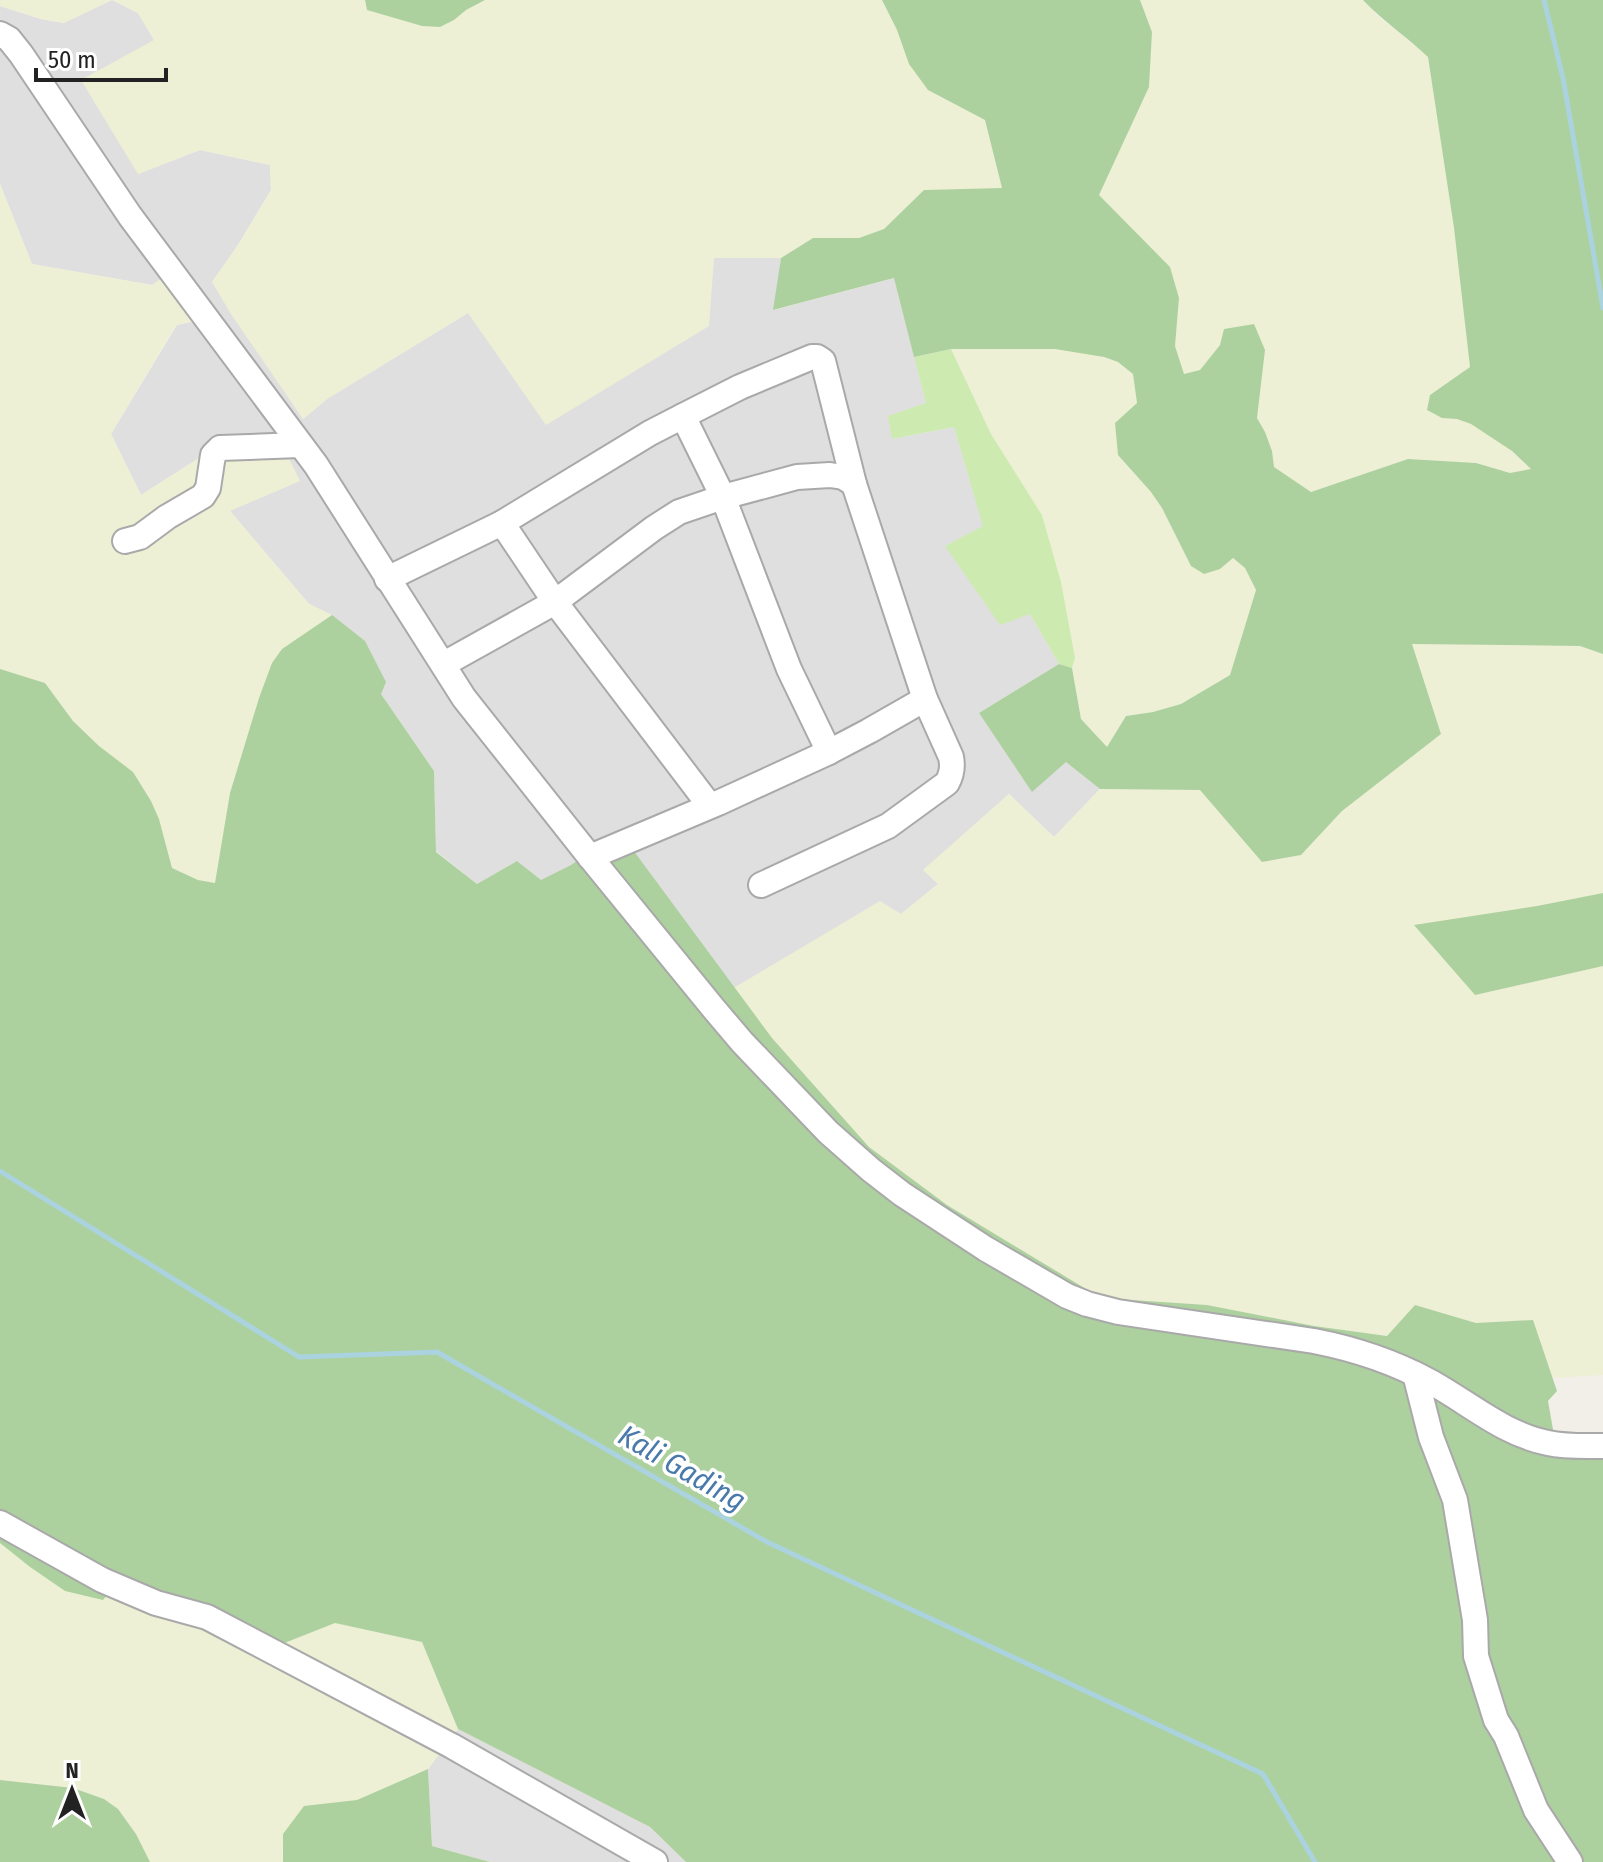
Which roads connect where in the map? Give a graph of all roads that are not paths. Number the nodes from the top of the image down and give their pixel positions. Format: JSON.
{"nodes":[{"id":1,"x":0,"y":34,"type":"edge"},
{"id":2,"x":683,"y":416,"type":"junction"},
{"id":3,"x":300,"y":445,"type":"junction"},
{"id":4,"x":854,"y":484,"type":"junction"},
{"id":5,"x":723,"y":497,"type":"junction"},
{"id":6,"x":502,"y":523,"type":"junction"},
{"id":7,"x":125,"y":541,"type":"dead end"},
{"id":8,"x":387,"y":579,"type":"junction"},
{"id":9,"x":555,"y":602,"type":"junction"},
{"id":10,"x":444,"y":664,"type":"junction"},
{"id":11,"x":925,"y":699,"type":"junction"},
{"id":12,"x":829,"y":752,"type":"junction"},
{"id":13,"x":710,"y":806,"type":"junction"},
{"id":14,"x":590,"y":857,"type":"junction"},
{"id":15,"x":761,"y":885,"type":"dead end"},
{"id":16,"x":1415,"y":1374,"type":"junction"},
{"id":17,"x":1603,"y":1446,"type":"edge"},
{"id":18,"x":0,"y":1523,"type":"edge"},
{"id":19,"x":652,"y":1861,"type":"edge"},
{"id":20,"x":1570,"y":1862,"type":"edge"}],
"edges":[{"from":1,"to":3,"type":"street"},
{"from":2,"to":4,"type":"street"},
{"from":2,"to":5,"type":"street"},
{"from":2,"to":6,"type":"street"},
{"from":3,"to":7,"type":"street"},
{"from":3,"to":8,"type":"street"},
{"from":4,"to":5,"type":"street"},
{"from":4,"to":11,"type":"street"},
{"from":5,"to":9,"type":"street"},
{"from":5,"to":12,"type":"street"},
{"from":6,"to":8,"type":"street"},
{"from":6,"to":9,"type":"street"},
{"from":8,"to":10,"type":"street"},
{"from":9,"to":10,"type":"street"},
{"from":9,"to":13,"type":"street"},
{"from":10,"to":14,"type":"street"},
{"from":11,"to":12,"type":"street"},
{"from":11,"to":15,"type":"street"},
{"from":12,"to":13,"type":"street"},
{"from":13,"to":14,"type":"street"},
{"from":14,"to":16,"type":"street"},
{"from":16,"to":17,"type":"street"},
{"from":16,"to":20,"type":"street"},
{"from":18,"to":19,"type":"street"}]}
